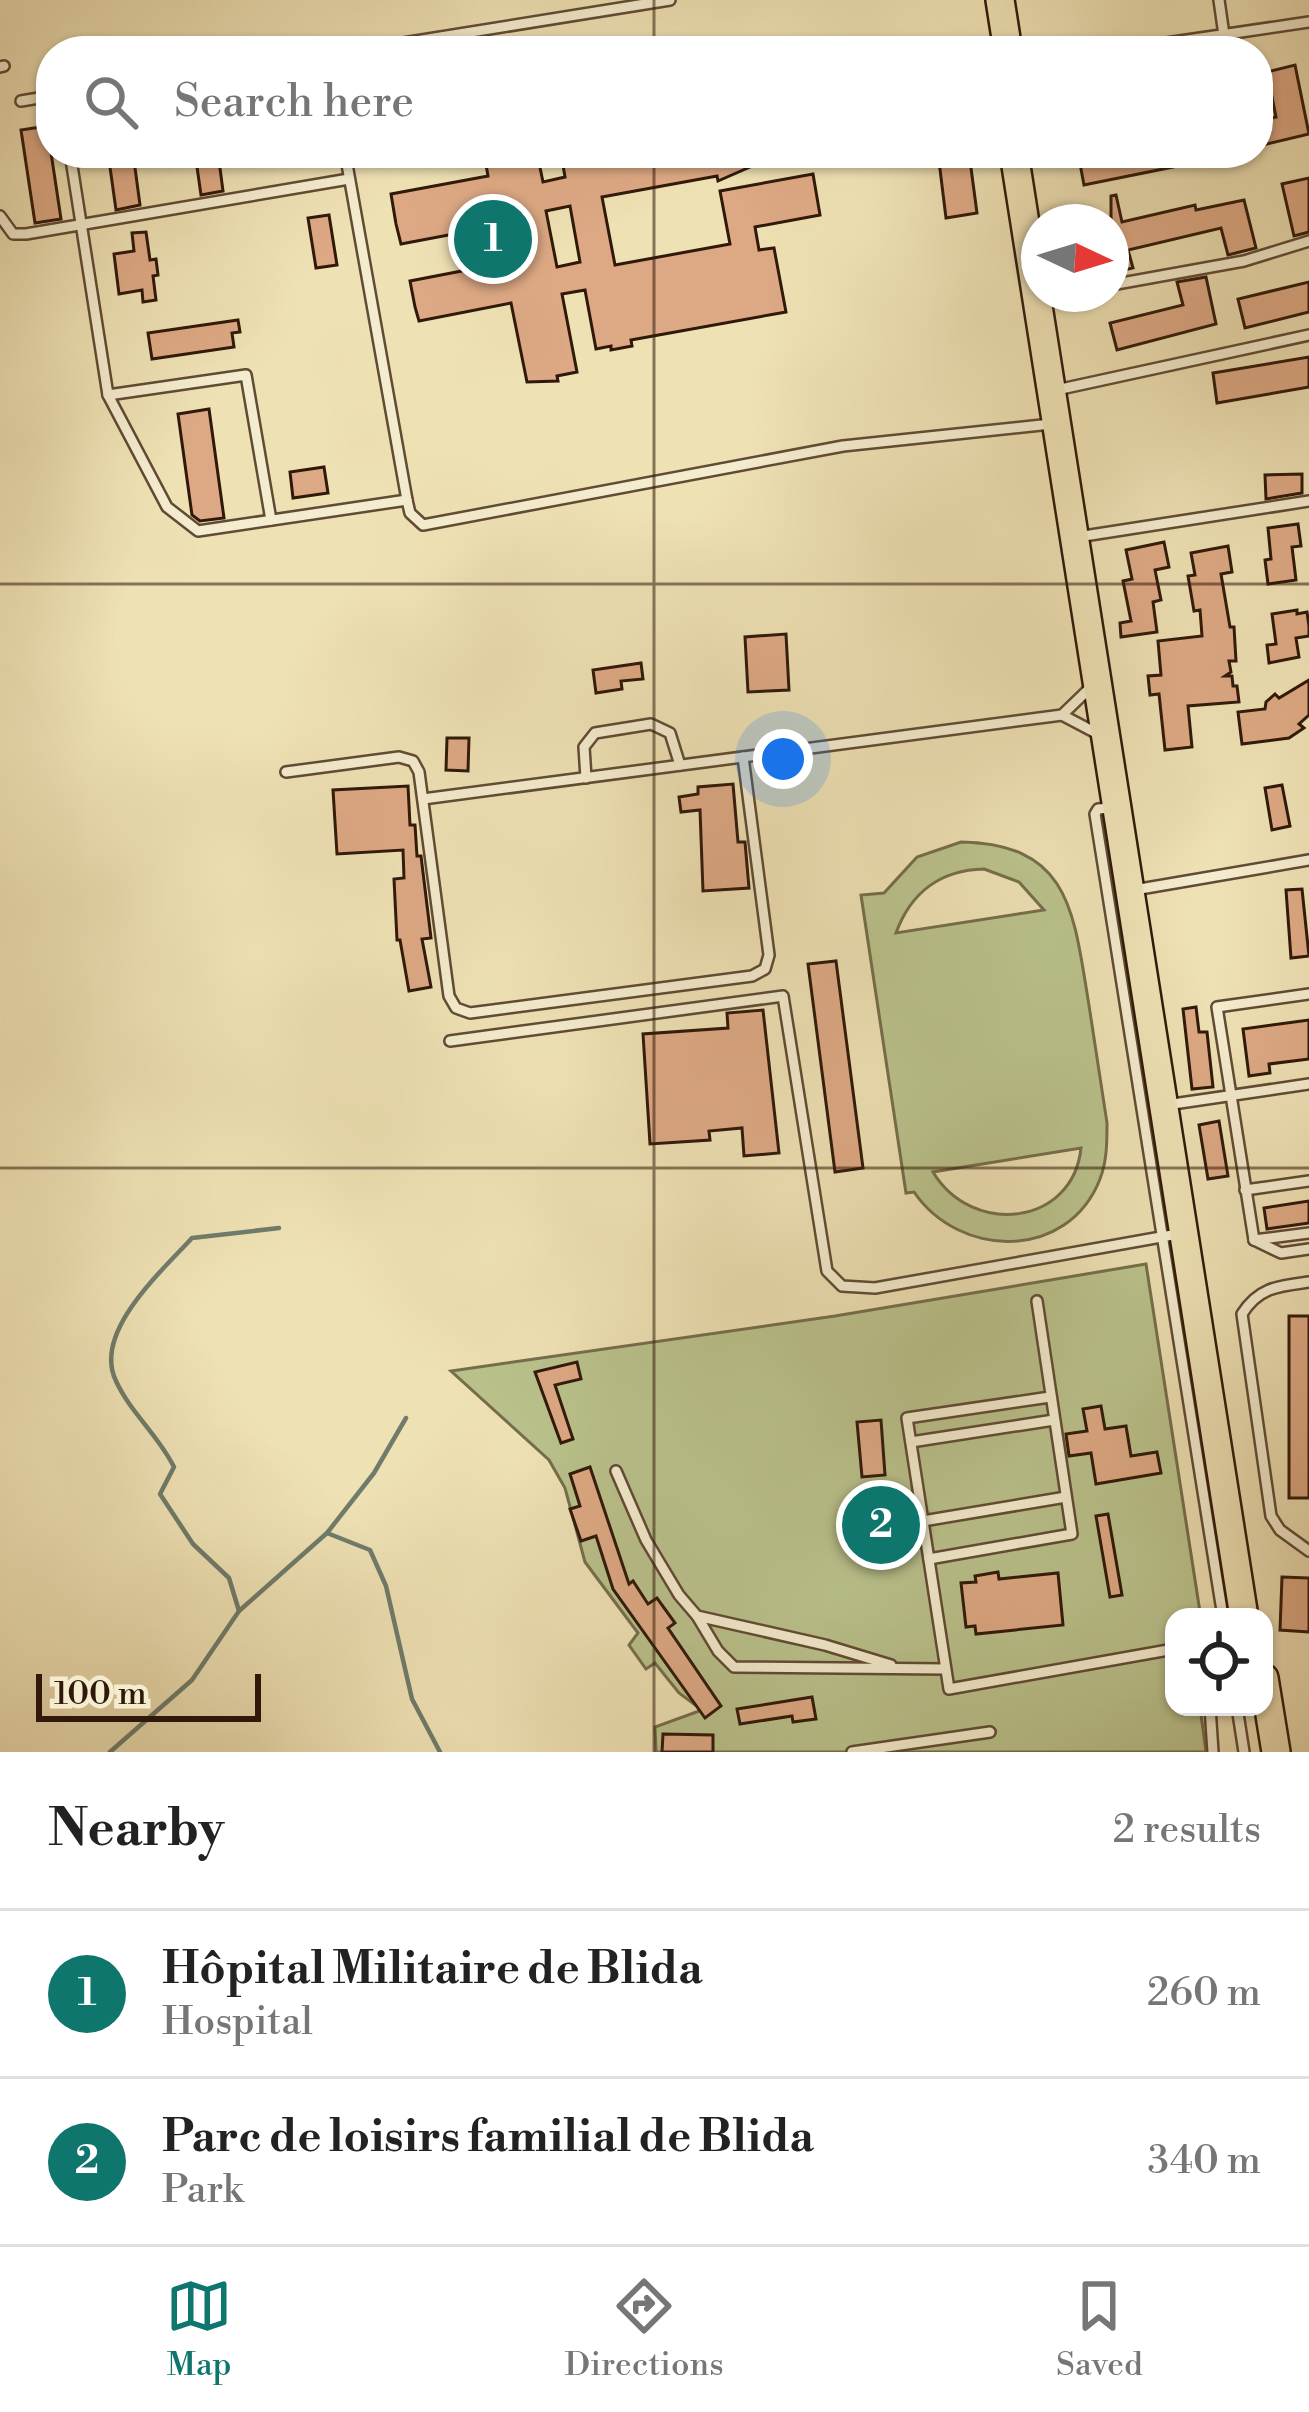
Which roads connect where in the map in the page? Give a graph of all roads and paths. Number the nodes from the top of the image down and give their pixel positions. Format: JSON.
{"nodes":[{"id":1,"x":670,"y":0,"type":"edge"},
{"id":2,"x":991,"y":0,"type":"edge"},
{"id":3,"x":1000,"y":0,"type":"edge"},
{"id":4,"x":1219,"y":0,"type":"edge"},
{"id":5,"x":1309,"y":22,"type":"edge"},
{"id":6,"x":1224,"y":35,"type":"junction"},
{"id":7,"x":446,"y":36,"type":"edge"},
{"id":8,"x":996,"y":36,"type":"edge"},
{"id":9,"x":1006,"y":36,"type":"edge"},
{"id":10,"x":1217,"y":36,"type":"edge"},
{"id":11,"x":36,"y":99,"type":"edge"},
{"id":12,"x":21,"y":101,"type":"dead end"},
{"id":13,"x":72,"y":168,"type":"edge"},
{"id":14,"x":348,"y":168,"type":"edge"},
{"id":15,"x":1016,"y":168,"type":"edge"},
{"id":16,"x":1026,"y":168,"type":"edge"},
{"id":17,"x":350,"y":179,"type":"junction"},
{"id":18,"x":1032,"y":204,"type":"edge"},
{"id":19,"x":0,"y":216,"type":"edge"},
{"id":20,"x":82,"y":225,"type":"junction"},
{"id":21,"x":1309,"y":241,"type":"edge"},
{"id":22,"x":1129,"y":282,"type":"edge"},
{"id":23,"x":1053,"y":312,"type":"edge"},
{"id":24,"x":1309,"y":335,"type":"edge"},
{"id":25,"x":1061,"y":389,"type":"junction"},
{"id":26,"x":108,"y":395,"type":"junction"},
{"id":27,"x":1057,"y":423,"type":"junction"},
{"id":28,"x":407,"y":500,"type":"junction"},
{"id":29,"x":1309,"y":501,"type":"edge"},
{"id":30,"x":271,"y":520,"type":"junction"},
{"id":31,"x":1084,"y":536,"type":"junction"},
{"id":32,"x":1097,"y":682,"type":"junction"},
{"id":33,"x":1062,"y":715,"type":"junction"},
{"id":34,"x":1105,"y":738,"type":"junction"},
{"id":35,"x":743,"y":757,"type":"junction"},
{"id":36,"x":680,"y":765,"type":"junction"},
{"id":37,"x":286,"y":772,"type":"dead end"},
{"id":38,"x":586,"y":778,"type":"junction"},
{"id":39,"x":423,"y":799,"type":"junction"},
{"id":40,"x":1309,"y":860,"type":"edge"},
{"id":41,"x":1140,"y":889,"type":"junction"},
{"id":42,"x":1309,"y":994,"type":"edge"},
{"id":43,"x":450,"y":1041,"type":"dead end"},
{"id":44,"x":1309,"y":1084,"type":"edge"},
{"id":45,"x":1231,"y":1096,"type":"junction"},
{"id":46,"x":1174,"y":1104,"type":"junction"},
{"id":47,"x":1309,"y":1181,"type":"edge"},
{"id":48,"x":1245,"y":1190,"type":"junction"},
{"id":49,"x":1309,"y":1233,"type":"edge"},
{"id":50,"x":1173,"y":1235,"type":"junction"},
{"id":51,"x":1254,"y":1240,"type":"junction"},
{"id":52,"x":1309,"y":1249,"type":"edge"},
{"id":53,"x":1309,"y":1282,"type":"edge"},
{"id":54,"x":1037,"y":1301,"type":"dead end"},
{"id":55,"x":1050,"y":1397,"type":"junction"},
{"id":56,"x":1054,"y":1420,"type":"junction"},
{"id":57,"x":911,"y":1442,"type":"junction"},
{"id":58,"x":616,"y":1471,"type":"dead end"},
{"id":59,"x":1066,"y":1497,"type":"junction"},
{"id":60,"x":923,"y":1521,"type":"junction"},
{"id":61,"x":1309,"y":1552,"type":"edge"},
{"id":62,"x":929,"y":1559,"type":"junction"},
{"id":63,"x":1222,"y":1608,"type":"edge"},
{"id":64,"x":1242,"y":1608,"type":"edge"},
{"id":65,"x":1253,"y":1608,"type":"edge"},
{"id":66,"x":698,"y":1616,"type":"junction"},
{"id":67,"x":1165,"y":1651,"type":"edge"},
{"id":68,"x":891,"y":1665,"type":"junction"},
{"id":69,"x":946,"y":1669,"type":"junction"},
{"id":70,"x":1211,"y":1716,"type":"edge"},
{"id":71,"x":1238,"y":1716,"type":"edge"},
{"id":72,"x":1260,"y":1716,"type":"edge"},
{"id":73,"x":1270,"y":1716,"type":"edge"},
{"id":74,"x":990,"y":1732,"type":"dead end"},
{"id":75,"x":852,"y":1752,"type":"edge"},
{"id":76,"x":1213,"y":1752,"type":"edge"},
{"id":77,"x":1244,"y":1752,"type":"edge"},
{"id":78,"x":1266,"y":1752,"type":"edge"},
{"id":79,"x":1276,"y":1752,"type":"edge"}],
"edges":[{"from":1,"to":7,"type":"lane"},
{"from":2,"to":8,"type":"main road"},
{"from":3,"to":9,"type":"main road"},
{"from":4,"to":6,"type":"lane"},
{"from":5,"to":6,"type":"lane"},
{"from":6,"to":10,"type":"lane"},
{"from":11,"to":12,"type":"lane"},
{"from":13,"to":20,"type":"lane"},
{"from":14,"to":17,"type":"lane"},
{"from":15,"to":27,"type":"main road"},
{"from":16,"to":18,"type":"main road"},
{"from":17,"to":20,"type":"lane"},
{"from":17,"to":28,"type":"lane"},
{"from":19,"to":20,"type":"lane"},
{"from":20,"to":26,"type":"lane"},
{"from":21,"to":22,"type":"lane"},
{"from":23,"to":25,"type":"main road"},
{"from":24,"to":25,"type":"lane"},
{"from":25,"to":31,"type":"main road"},
{"from":26,"to":30,"type":"lane"},
{"from":26,"to":30,"type":"lane"},
{"from":27,"to":28,"type":"lane"},
{"from":27,"to":32,"type":"main road"},
{"from":28,"to":30,"type":"lane"},
{"from":29,"to":31,"type":"lane"},
{"from":31,"to":41,"type":"main road"},
{"from":32,"to":33,"type":"lane"},
{"from":32,"to":34,"type":"main road"},
{"from":33,"to":34,"type":"lane"},
{"from":33,"to":35,"type":"lane"},
{"from":34,"to":50,"type":"main road"},
{"from":35,"to":36,"type":"lane"},
{"from":35,"to":39,"type":"lane"},
{"from":36,"to":38,"type":"lane"},
{"from":36,"to":38,"type":"lane"},
{"from":37,"to":39,"type":"lane"},
{"from":38,"to":39,"type":"lane"},
{"from":40,"to":41,"type":"lane"},
{"from":41,"to":46,"type":"main road"},
{"from":42,"to":45,"type":"lane"},
{"from":43,"to":50,"type":"lane"},
{"from":44,"to":45,"type":"lane"},
{"from":45,"to":46,"type":"lane"},
{"from":45,"to":48,"type":"lane"},
{"from":46,"to":65,"type":"main road"},
{"from":47,"to":48,"type":"lane"},
{"from":48,"to":51,"type":"lane"},
{"from":49,"to":51,"type":"lane"},
{"from":50,"to":63,"type":"lane"},
{"from":50,"to":64,"type":"main road"},
{"from":51,"to":52,"type":"lane"},
{"from":53,"to":61,"type":"lane"},
{"from":54,"to":55,"type":"lane"},
{"from":55,"to":56,"type":"lane"},
{"from":55,"to":57,"type":"lane"},
{"from":56,"to":57,"type":"lane"},
{"from":56,"to":59,"type":"lane"},
{"from":57,"to":60,"type":"lane"},
{"from":58,"to":66,"type":"lane"},
{"from":59,"to":60,"type":"lane"},
{"from":59,"to":62,"type":"lane"},
{"from":60,"to":62,"type":"lane"},
{"from":62,"to":69,"type":"lane"},
{"from":66,"to":68,"type":"lane"},
{"from":66,"to":68,"type":"lane"},
{"from":67,"to":69,"type":"lane"},
{"from":68,"to":69,"type":"lane"},
{"from":70,"to":76,"type":"lane"},
{"from":71,"to":77,"type":"lane"},
{"from":72,"to":78,"type":"main road"},
{"from":73,"to":79,"type":"main road"},
{"from":74,"to":75,"type":"lane"}]}
